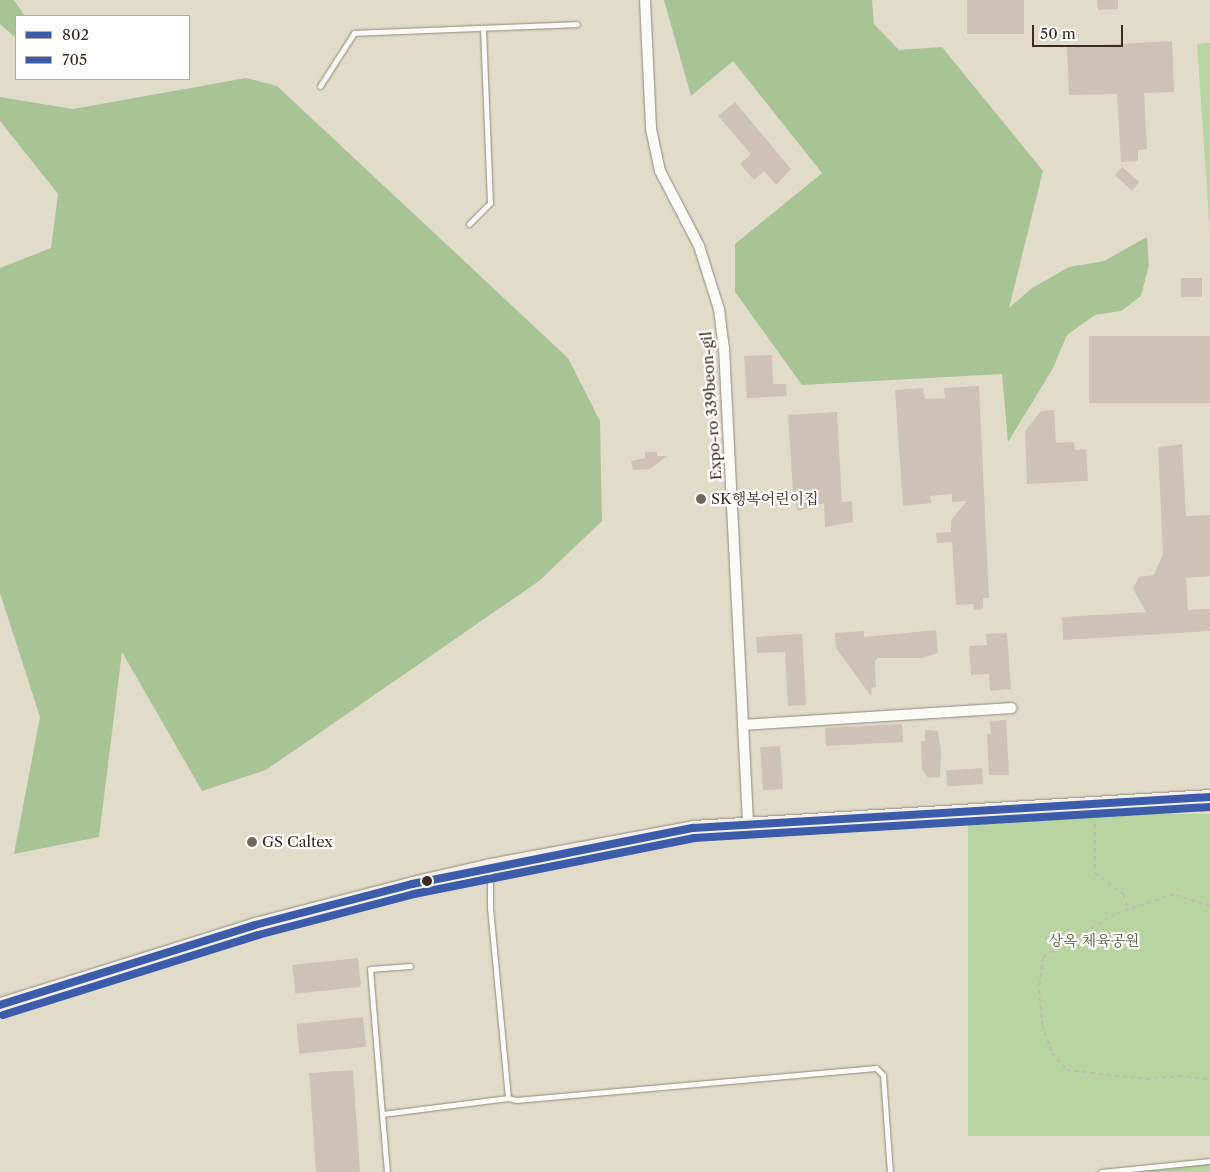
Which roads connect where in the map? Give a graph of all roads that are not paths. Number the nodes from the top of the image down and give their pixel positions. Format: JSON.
{"nodes":[{"id":1,"x":645,"y":0,"type":"edge"},
{"id":2,"x":577,"y":24,"type":"dead end"},
{"id":3,"x":483,"y":28,"type":"junction"},
{"id":4,"x":320,"y":86,"type":"dead end"},
{"id":5,"x":469,"y":224,"type":"dead end"},
{"id":6,"x":1011,"y":708,"type":"dead end"},
{"id":7,"x":743,"y":725,"type":"junction"},
{"id":8,"x":1210,"y":797,"type":"edge"},
{"id":9,"x":748,"y":824,"type":"junction"},
{"id":10,"x":490,"y":866,"type":"junction"},
{"id":11,"x":410,"y":966,"type":"dead end"},
{"id":12,"x":0,"y":1006,"type":"edge"},
{"id":13,"x":508,"y":1098,"type":"junction"},
{"id":14,"x":382,"y":1114,"type":"junction"},
{"id":15,"x":1210,"y":1161,"type":"edge"},
{"id":16,"x":387,"y":1172,"type":"edge"},
{"id":17,"x":890,"y":1172,"type":"edge"},
{"id":18,"x":1101,"y":1172,"type":"edge"}],
"edges":[{"from":1,"to":7,"type":"street","name":"Expo-ro 339beon-gil"},
{"from":2,"to":3,"type":"lane"},
{"from":3,"to":4,"type":"lane"},
{"from":3,"to":5,"type":"lane"},
{"from":6,"to":7,"type":"street"},
{"from":7,"to":9,"type":"street","name":"Expo-ro 339beon-gil"},
{"from":8,"to":9,"type":"main road"},
{"from":9,"to":10,"type":"main road"},
{"from":10,"to":12,"type":"main road"},
{"from":10,"to":13,"type":"lane"},
{"from":11,"to":14,"type":"lane"},
{"from":13,"to":14,"type":"lane"},
{"from":13,"to":17,"type":"lane"},
{"from":14,"to":16,"type":"lane"},
{"from":15,"to":18,"type":"lane"}]}
